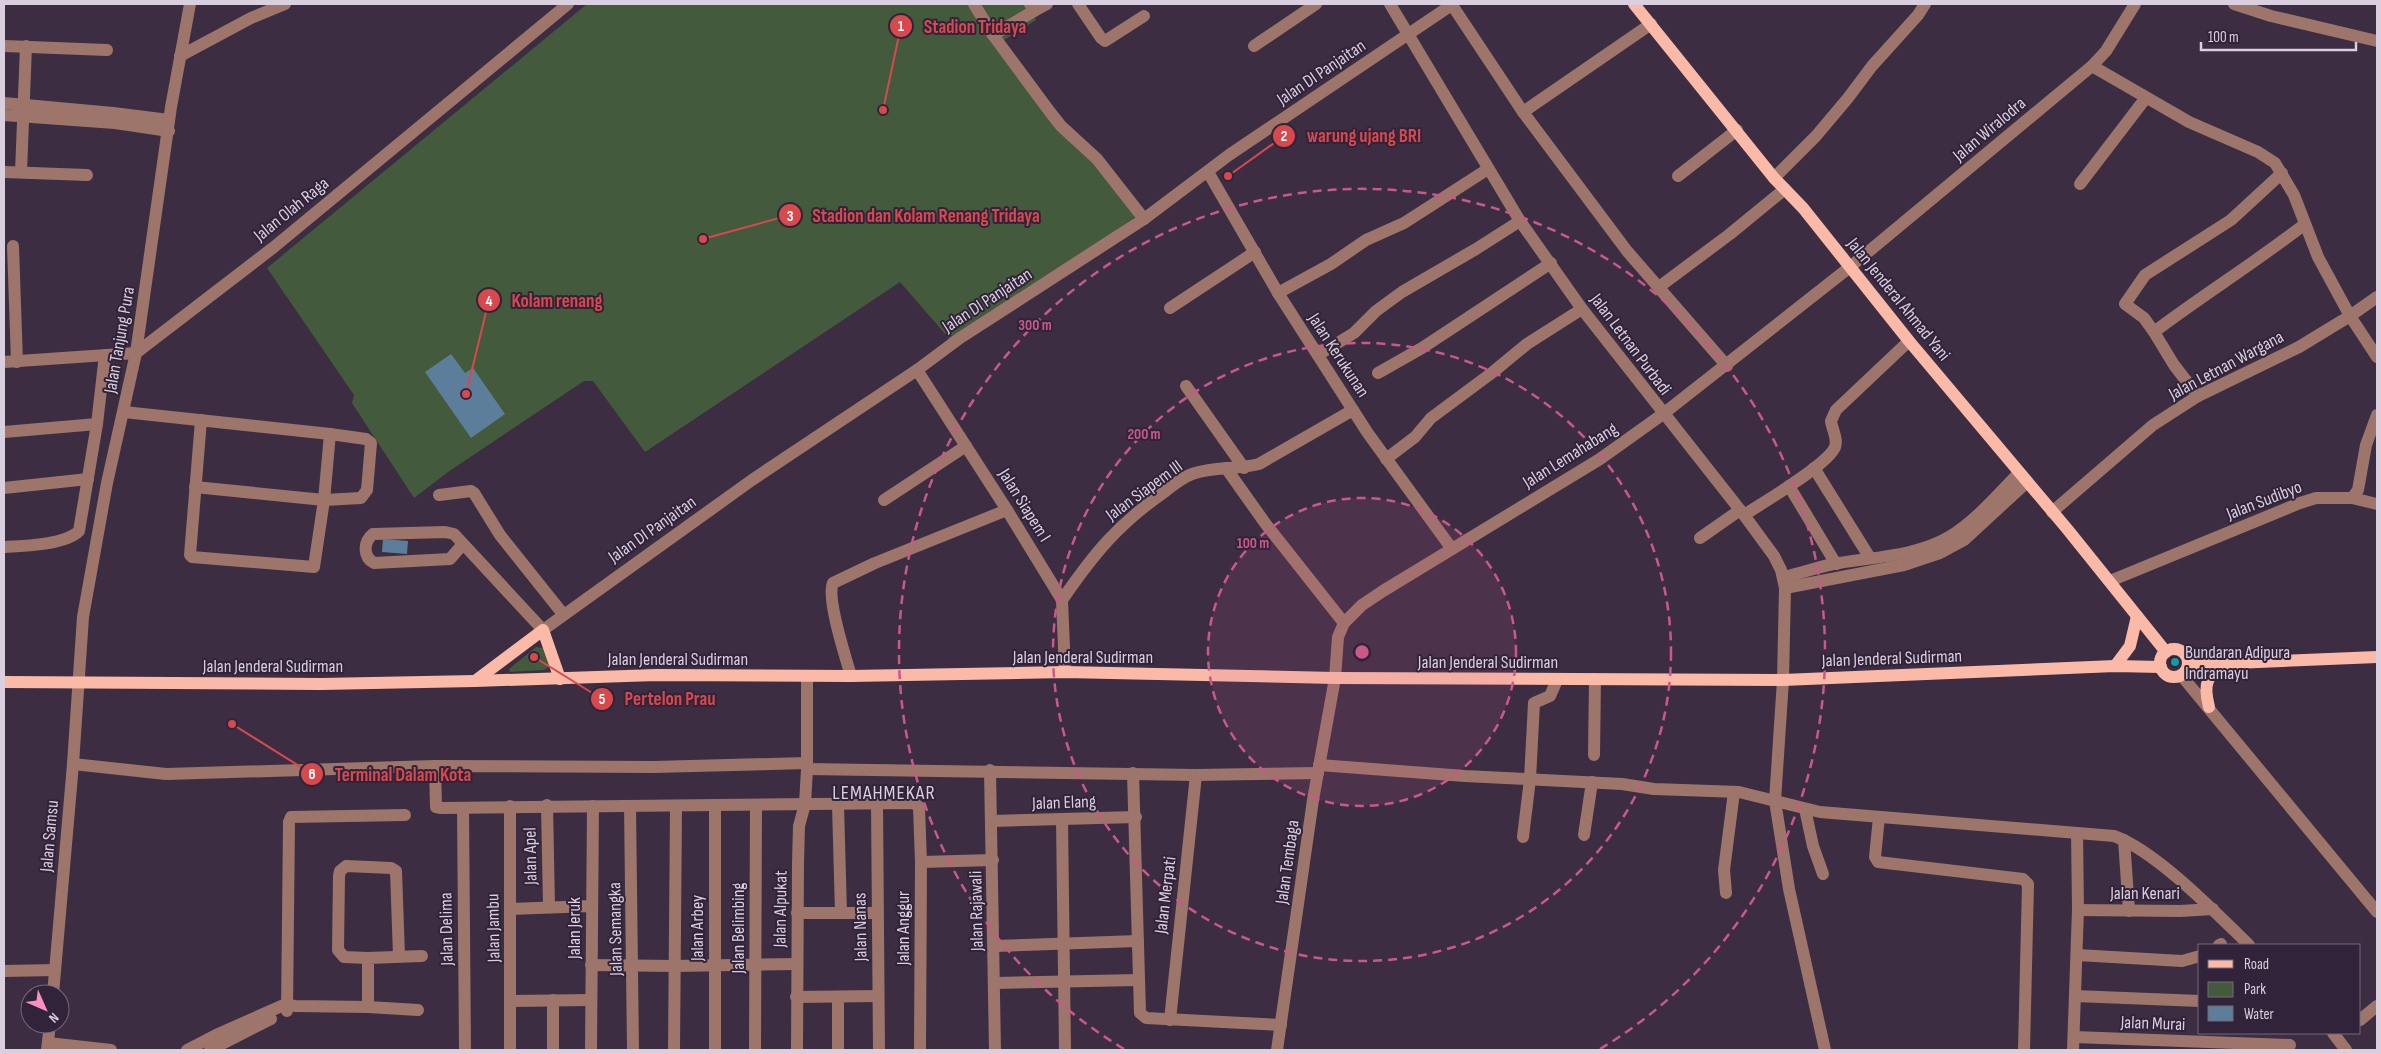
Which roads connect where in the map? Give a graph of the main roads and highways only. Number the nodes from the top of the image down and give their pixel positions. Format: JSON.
{"nodes":[{"id":1,"x":1634,"y":4,"type":"edge"},
{"id":2,"x":2137,"y":616,"type":"junction"},
{"id":3,"x":2166,"y":652,"type":"junction"},
{"id":4,"x":2377,"y":657,"type":"edge"},
{"id":5,"x":2230,"y":663,"type":"junction"},
{"id":6,"x":2115,"y":666,"type":"junction"},
{"id":7,"x":2161,"y":667,"type":"junction"},
{"id":8,"x":2184,"y":670,"type":"junction"},
{"id":9,"x":560,"y":679,"type":"junction"},
{"id":10,"x":475,"y":681,"type":"junction"},
{"id":11,"x":4,"y":682,"type":"edge"},
{"id":12,"x":2209,"y":707,"type":"road end"}],
"edges":[{"from":1,"to":2,"type":"main road","name":"Jalan Jenderal Ahmad Yani"},
{"from":2,"to":3,"type":"main road","name":"Jalan Jenderal Ahmad Yani"},
{"from":2,"to":6,"type":"main road"},
{"from":3,"to":7,"type":"main road"},
{"from":3,"to":8,"type":"main road"},
{"from":4,"to":5,"type":"main road"},
{"from":5,"to":8,"type":"main road"},
{"from":5,"to":12,"type":"main road"},
{"from":6,"to":7,"type":"main road","name":"Jalan Jenderal Sudirman"},
{"from":6,"to":9,"type":"main road","name":"Jalan Jenderal Sudirman"},
{"from":7,"to":8,"type":"main road"},
{"from":9,"to":10,"type":"main road","name":"Jalan Jenderal Sudirman"},
{"from":9,"to":10,"type":"main road"},
{"from":10,"to":11,"type":"main road","name":"Jalan Jenderal Sudirman"}]}
